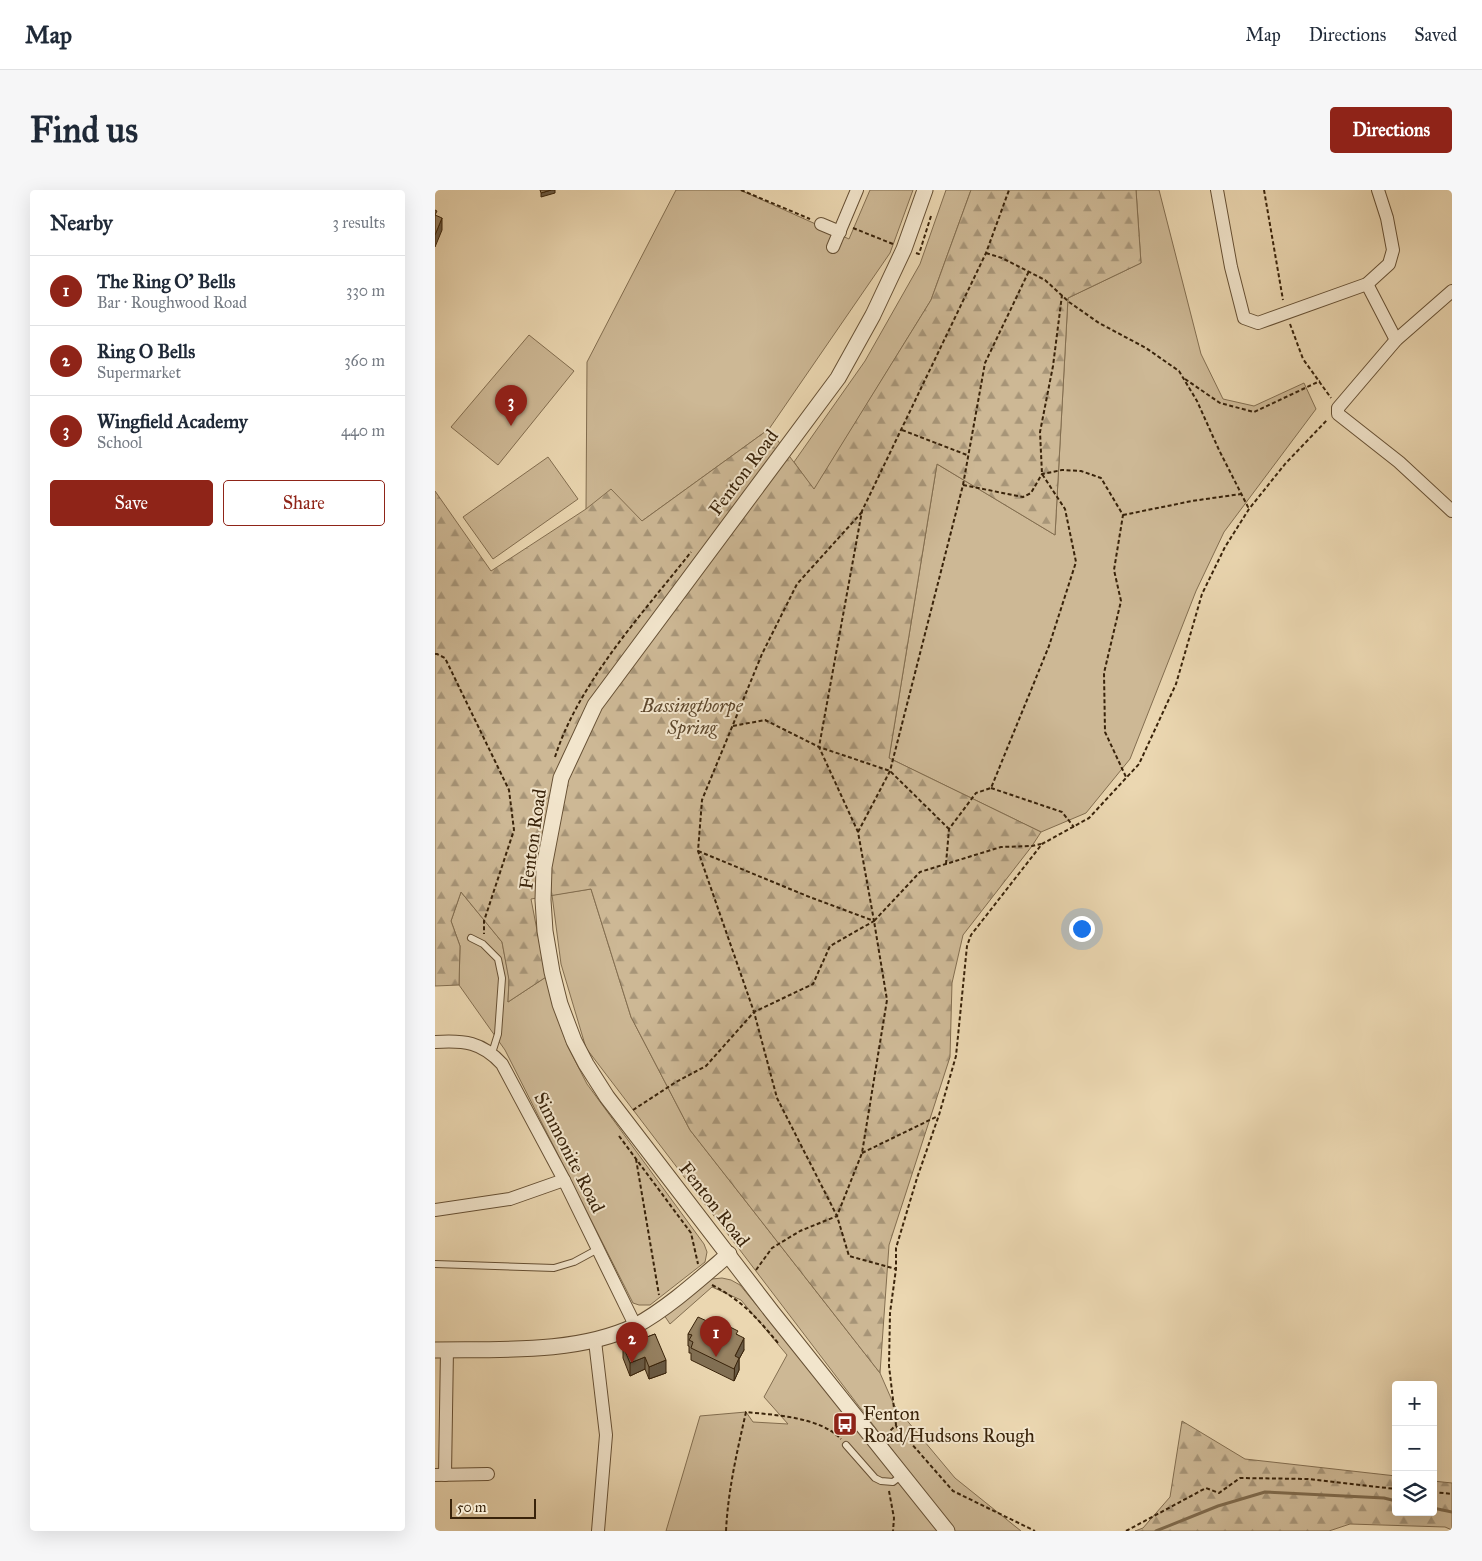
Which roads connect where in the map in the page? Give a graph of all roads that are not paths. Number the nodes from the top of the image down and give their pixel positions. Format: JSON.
{"nodes":[{"id":1,"x":857,"y":190,"type":"edge"},
{"id":2,"x":925,"y":190,"type":"edge"},
{"id":3,"x":1217,"y":190,"type":"edge"},
{"id":4,"x":1378,"y":190,"type":"edge"},
{"id":5,"x":821,"y":224,"type":"road end"},
{"id":6,"x":842,"y":228,"type":"junction"},
{"id":7,"x":833,"y":248,"type":"dead end"},
{"id":8,"x":1367,"y":284,"type":"junction"},
{"id":9,"x":1452,"y":291,"type":"edge"},
{"id":10,"x":1396,"y":340,"type":"junction"},
{"id":11,"x":1452,"y":511,"type":"edge"},
{"id":12,"x":471,"y":938,"type":"dead end"},
{"id":13,"x":435,"y":1042,"type":"edge"},
{"id":14,"x":492,"y":1053,"type":"junction"},
{"id":15,"x":564,"y":1180,"type":"junction"},
{"id":16,"x":435,"y":1210,"type":"edge"},
{"id":17,"x":598,"y":1249,"type":"junction"},
{"id":18,"x":729,"y":1254,"type":"junction"},
{"id":19,"x":435,"y":1264,"type":"edge"},
{"id":20,"x":635,"y":1325,"type":"junction"},
{"id":21,"x":595,"y":1341,"type":"junction"},
{"id":22,"x":441,"y":1350,"type":"edge"},
{"id":23,"x":846,"y":1445,"type":"road end"},
{"id":24,"x":487,"y":1474,"type":"dead end"},
{"id":25,"x":440,"y":1475,"type":"edge"},
{"id":26,"x":902,"y":1475,"type":"junction"},
{"id":27,"x":598,"y":1531,"type":"edge"},
{"id":28,"x":947,"y":1531,"type":"edge"}],
"edges":[{"from":1,"to":6,"type":"street"},
{"from":2,"to":18,"type":"street","name":"Fenton Road"},
{"from":3,"to":8,"type":"street"},
{"from":4,"to":8,"type":"street"},
{"from":5,"to":6,"type":"street"},
{"from":6,"to":7,"type":"street"},
{"from":8,"to":10,"type":"street"},
{"from":9,"to":10,"type":"street"},
{"from":10,"to":11,"type":"street"},
{"from":12,"to":14,"type":"lane"},
{"from":13,"to":14,"type":"street","name":"Simmonite Road"},
{"from":14,"to":15,"type":"street","name":"Simmonite Road"},
{"from":15,"to":16,"type":"street"},
{"from":15,"to":17,"type":"street","name":"Simmonite Road"},
{"from":17,"to":19,"type":"lane"},
{"from":17,"to":20,"type":"street","name":"Simmonite Road"},
{"from":18,"to":20,"type":"street"},
{"from":18,"to":26,"type":"street","name":"Fenton Road"},
{"from":20,"to":21,"type":"street"},
{"from":21,"to":22,"type":"street"},
{"from":21,"to":27,"type":"street"},
{"from":22,"to":25,"type":"street"},
{"from":23,"to":26,"type":"lane"},
{"from":24,"to":25,"type":"street"},
{"from":26,"to":28,"type":"street","name":"Fenton Road"}]}
